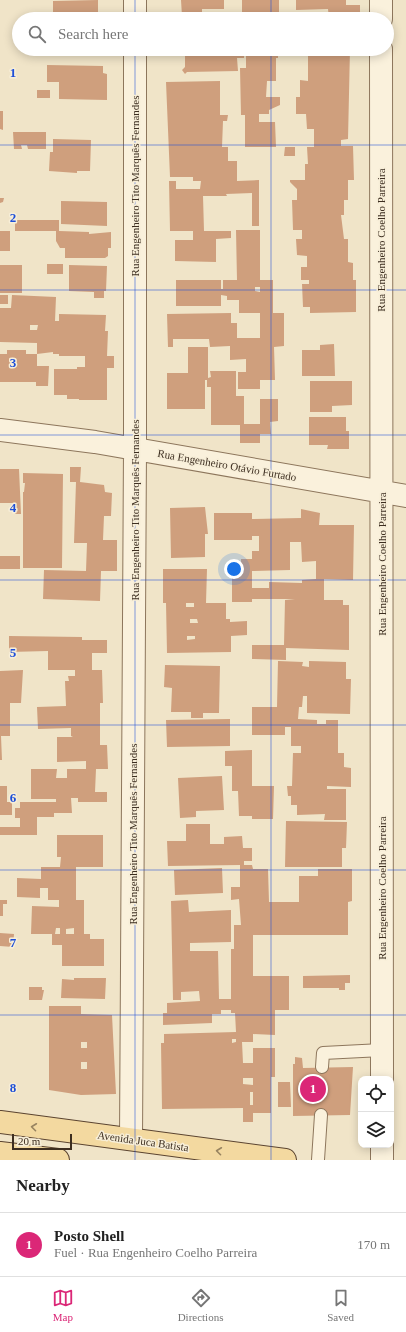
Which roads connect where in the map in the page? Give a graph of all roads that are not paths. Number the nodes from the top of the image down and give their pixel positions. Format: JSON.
{"nodes":[{"id":1,"x":135,"y":0,"type":"edge"},
{"id":2,"x":381,"y":0,"type":"edge"},
{"id":3,"x":135,"y":12,"type":"edge"},
{"id":4,"x":381,"y":12,"type":"edge"},
{"id":5,"x":135,"y":56,"type":"edge"},
{"id":6,"x":381,"y":56,"type":"edge"},
{"id":7,"x":0,"y":430,"type":"edge"},
{"id":8,"x":135,"y":449,"type":"junction"},
{"id":9,"x":382,"y":491,"type":"junction"},
{"id":10,"x":406,"y":496,"type":"edge"},
{"id":11,"x":382,"y":1050,"type":"junction"},
{"id":12,"x":322,"y":1067,"type":"dead end"},
{"id":13,"x":382,"y":1076,"type":"edge"},
{"id":14,"x":321,"y":1115,"type":"dead end"},
{"id":15,"x":0,"y":1122,"type":"edge"},
{"id":16,"x":131,"y":1139,"type":"junction"},
{"id":17,"x":382,"y":1148,"type":"edge"},
{"id":18,"x":0,"y":1153,"type":"edge"},
{"id":19,"x":58,"y":1160,"type":"edge"},
{"id":20,"x":285,"y":1160,"type":"edge"},
{"id":21,"x":318,"y":1160,"type":"edge"},
{"id":22,"x":382,"y":1160,"type":"edge"}],
"edges":[{"from":1,"to":3,"type":"street"},
{"from":2,"to":4,"type":"street"},
{"from":5,"to":8,"type":"street","name":"Rua Engenheiro Tito Marquês Fernandes"},
{"from":6,"to":9,"type":"street","name":"Rua Engenheiro Coelho Parreira"},
{"from":7,"to":8,"type":"street","name":"Rua Engenheiro Otávio Furtado"},
{"from":8,"to":9,"type":"street","name":"Rua Engenheiro Otávio Furtado"},
{"from":8,"to":16,"type":"street","name":"Rua Engenheiro Tito Marquês Fernandes"},
{"from":9,"to":10,"type":"street","name":"Rua Engenheiro Otávio Furtado"},
{"from":9,"to":11,"type":"street","name":"Rua Engenheiro Coelho Parreira"},
{"from":11,"to":12,"type":"lane"},
{"from":11,"to":13,"type":"street","name":"Rua Engenheiro Coelho Parreira"},
{"from":14,"to":21,"type":"lane"},
{"from":16,"to":15,"type":"main road","name":"Avenida Juca Batista","one_way":true},
{"from":20,"to":16,"type":"main road","name":"Avenida Juca Batista","one_way":true},
{"from":17,"to":22,"type":"street"},
{"from":18,"to":19,"type":"main road"}]}
